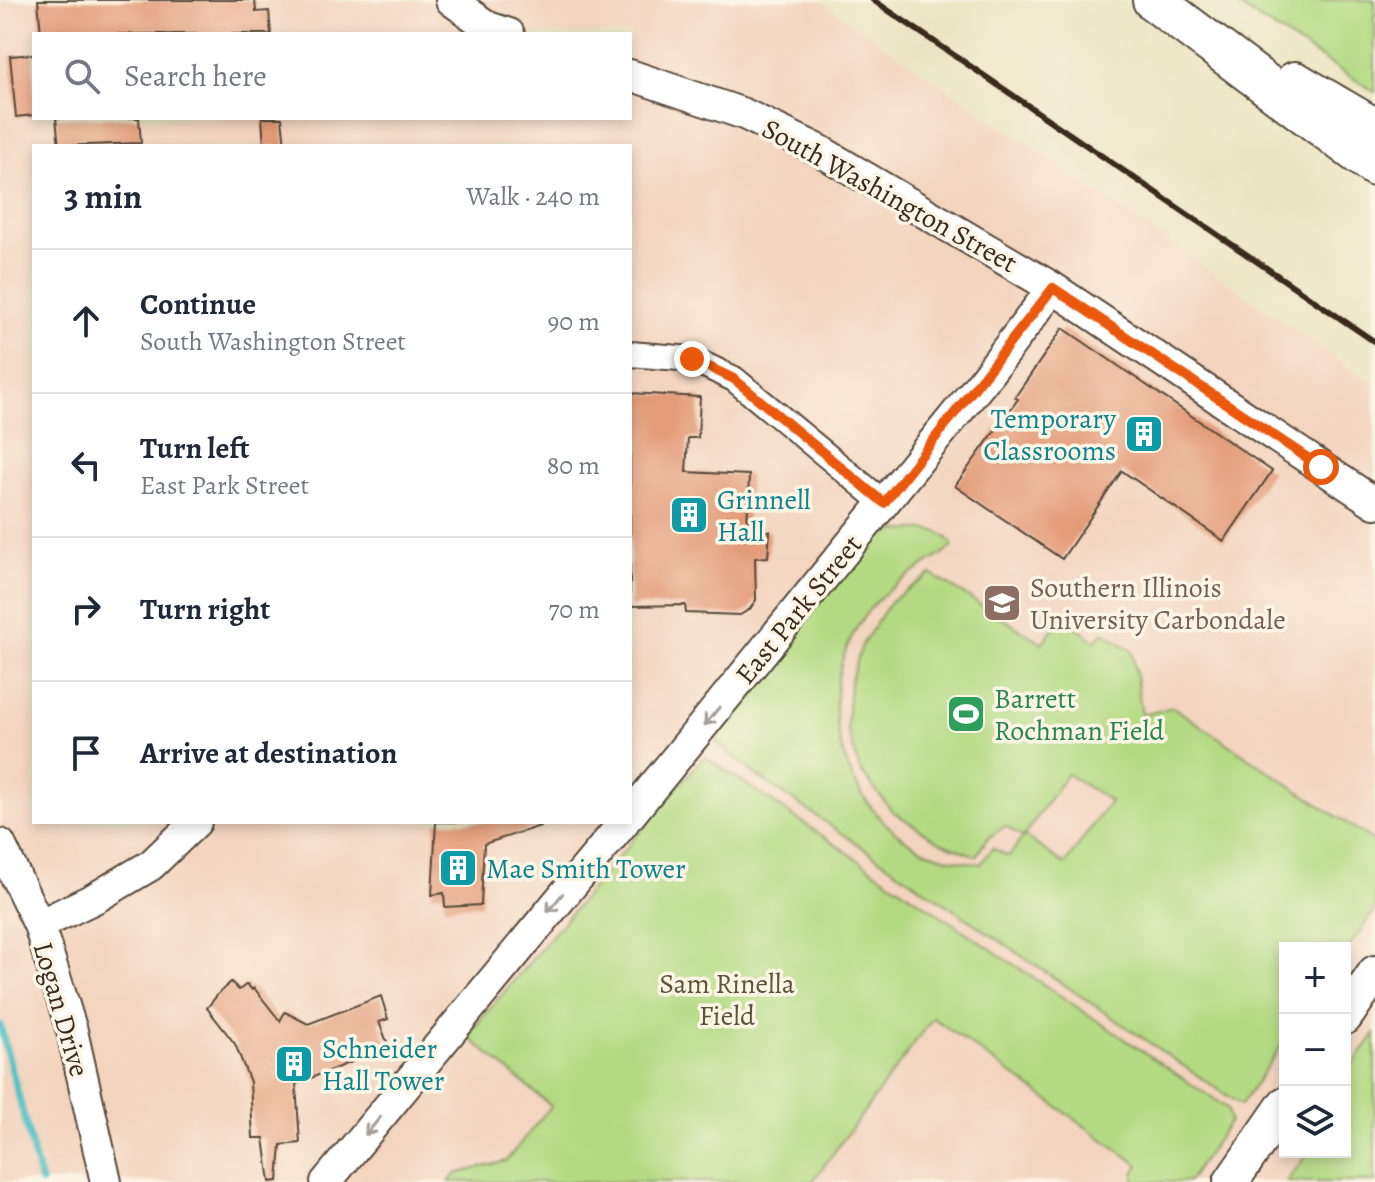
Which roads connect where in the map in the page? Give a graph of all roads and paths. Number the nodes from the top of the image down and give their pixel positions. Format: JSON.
{"nodes":[{"id":1,"x":451,"y":0,"type":"edge"},
{"id":2,"x":1164,"y":8,"type":"edge"},
{"id":3,"x":503,"y":32,"type":"edge"},
{"id":4,"x":632,"y":76,"type":"edge"},
{"id":5,"x":1375,"y":129,"type":"edge"},
{"id":6,"x":1375,"y":166,"type":"edge"},
{"id":7,"x":1053,"y":288,"type":"junction"},
{"id":8,"x":632,"y":354,"type":"edge"},
{"id":9,"x":884,"y":503,"type":"junction"},
{"id":10,"x":1375,"y":503,"type":"edge"},
{"id":11,"x":632,"y":813,"type":"edge"},
{"id":12,"x":194,"y":824,"type":"edge"},
{"id":13,"x":622,"y":824,"type":"edge"},
{"id":14,"x":0,"y":844,"type":"edge"},
{"id":15,"x":39,"y":925,"type":"junction"},
{"id":16,"x":1375,"y":973,"type":"edge"},
{"id":17,"x":1347,"y":1014,"type":"edge"},
{"id":18,"x":1279,"y":1113,"type":"edge"},
{"id":19,"x":106,"y":1182,"type":"edge"},
{"id":20,"x":326,"y":1182,"type":"edge"},
{"id":21,"x":1231,"y":1182,"type":"edge"}],
"edges":[{"from":1,"to":3,"type":"street"},
{"from":2,"to":5,"type":"highway"},
{"from":2,"to":6,"type":"highway"},
{"from":4,"to":7,"type":"street","name":"South Washington Street"},
{"from":7,"to":9,"type":"street","name":"East Park Street"},
{"from":7,"to":10,"type":"street","name":"South Washington Street"},
{"from":8,"to":9,"type":"street"},
{"from":9,"to":11,"type":"street","name":"East Park Street","one_way":true},
{"from":12,"to":15,"type":"street"},
{"from":13,"to":20,"type":"street","one_way":true},
{"from":14,"to":15,"type":"street","name":"Logan Drive"},
{"from":15,"to":19,"type":"street","name":"Logan Drive"},
{"from":16,"to":17,"type":"main road"},
{"from":18,"to":21,"type":"main road"}]}
